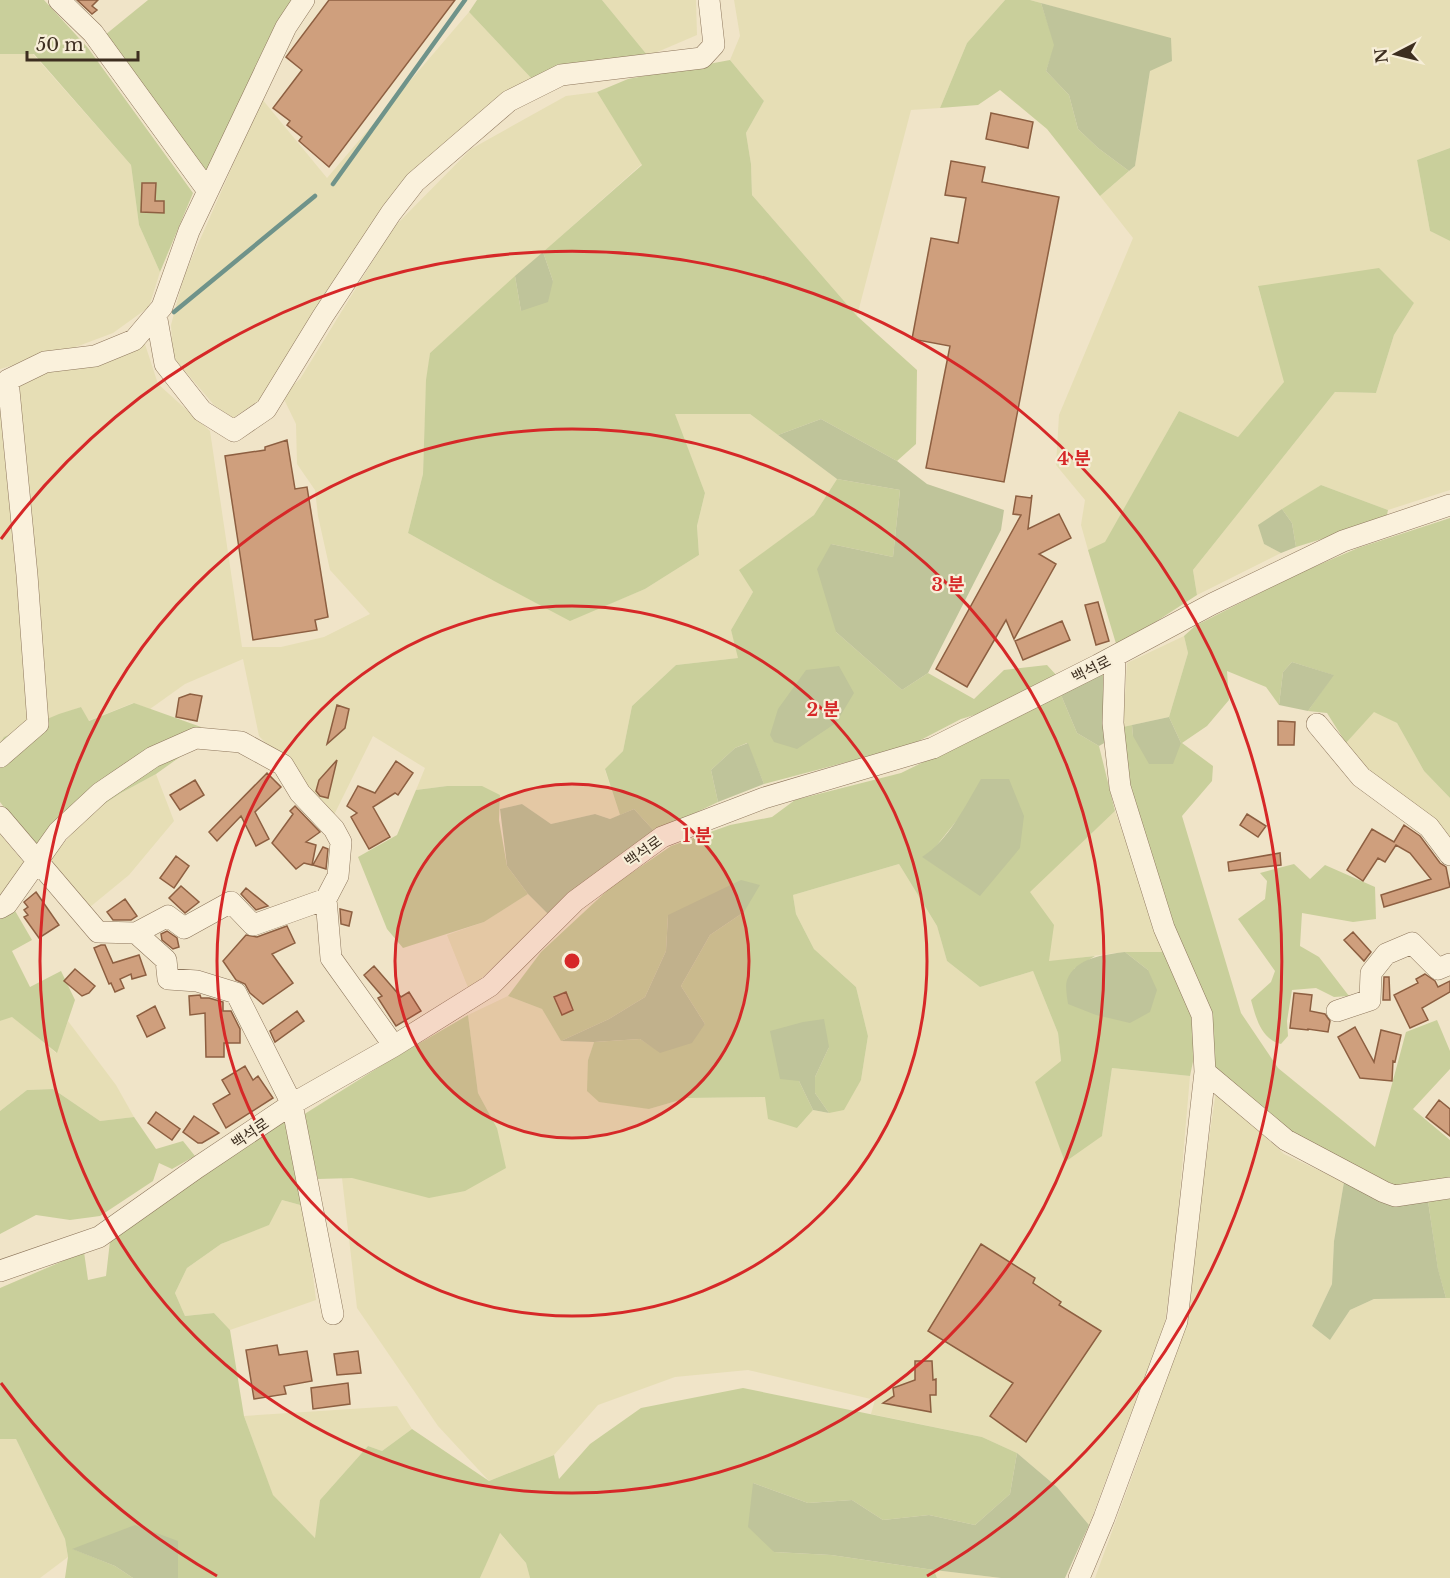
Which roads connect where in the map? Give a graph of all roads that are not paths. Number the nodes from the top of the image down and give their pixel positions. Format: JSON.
{"nodes":[{"id":1,"x":59,"y":0,"type":"edge"},
{"id":2,"x":304,"y":0,"type":"edge"},
{"id":3,"x":709,"y":0,"type":"edge"},
{"id":4,"x":208,"y":191,"type":"junction"},
{"id":5,"x":156,"y":314,"type":"junction"},
{"id":6,"x":1450,"y":505,"type":"edge"},
{"id":7,"x":1115,"y":657,"type":"junction"},
{"id":8,"x":1317,"y":724,"type":"dead end"},
{"id":9,"x":0,"y":756,"type":"edge"},
{"id":10,"x":0,"y":817,"type":"edge"},
{"id":11,"x":1450,"y":855,"type":"edge"},
{"id":12,"x":38,"y":862,"type":"junction"},
{"id":13,"x":326,"y":899,"type":"junction"},
{"id":14,"x":0,"y":908,"type":"edge"},
{"id":15,"x":136,"y":933,"type":"junction"},
{"id":16,"x":1450,"y":964,"type":"edge"},
{"id":17,"x":1337,"y":1011,"type":"dead end"},
{"id":18,"x":394,"y":1046,"type":"junction"},
{"id":19,"x":1205,"y":1072,"type":"junction"},
{"id":20,"x":292,"y":1104,"type":"junction"},
{"id":21,"x":1450,"y":1188,"type":"edge"},
{"id":22,"x":0,"y":1271,"type":"edge"},
{"id":23,"x":333,"y":1314,"type":"dead end"},
{"id":24,"x":1079,"y":1578,"type":"edge"}],
"edges":[{"from":1,"to":4,"type":"street"},
{"from":2,"to":4,"type":"street"},
{"from":3,"to":5,"type":"street"},
{"from":4,"to":5,"type":"street"},
{"from":5,"to":9,"type":"street"},
{"from":6,"to":7,"type":"street","name":"백석로"},
{"from":7,"to":18,"type":"street","name":"백석로"},
{"from":7,"to":19,"type":"street"},
{"from":8,"to":11,"type":"street"},
{"from":10,"to":12,"type":"street"},
{"from":12,"to":13,"type":"street"},
{"from":12,"to":14,"type":"street"},
{"from":12,"to":15,"type":"street"},
{"from":13,"to":15,"type":"street"},
{"from":13,"to":18,"type":"street"},
{"from":15,"to":20,"type":"street"},
{"from":16,"to":17,"type":"street"},
{"from":18,"to":20,"type":"street","name":"백석로"},
{"from":19,"to":21,"type":"street"},
{"from":19,"to":24,"type":"street"},
{"from":20,"to":22,"type":"street","name":"백석로"},
{"from":20,"to":23,"type":"street"}]}
